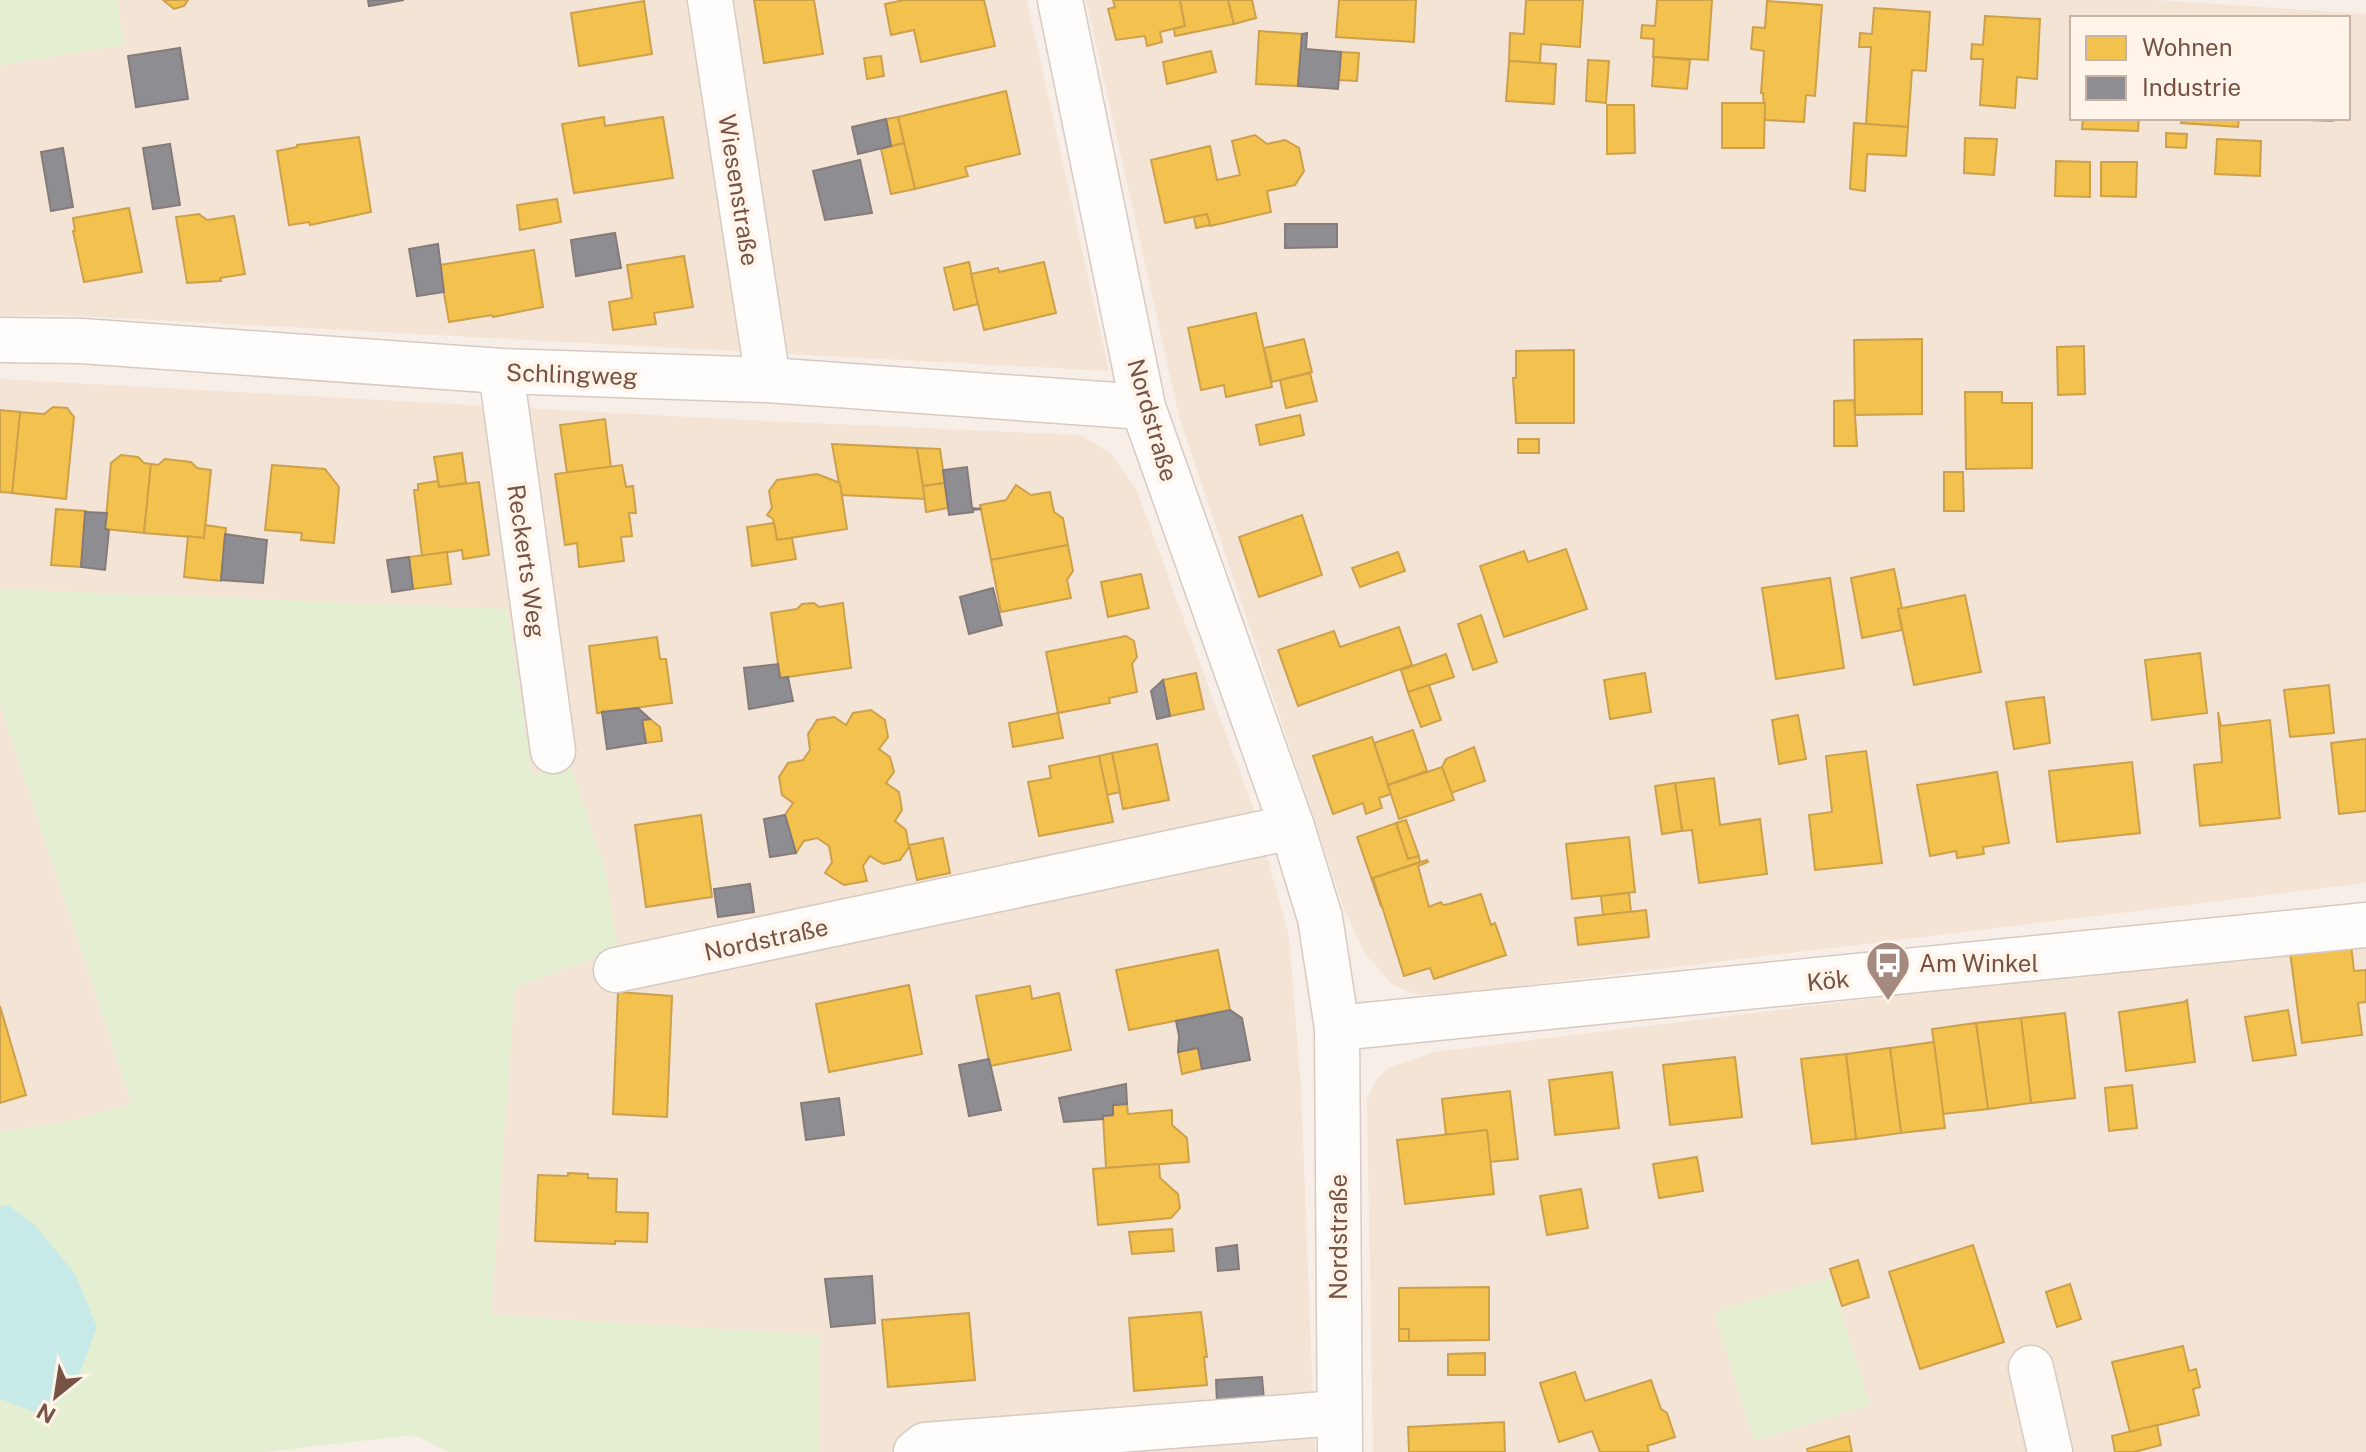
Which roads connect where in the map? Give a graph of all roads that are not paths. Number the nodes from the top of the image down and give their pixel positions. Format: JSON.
{"nodes":[{"id":1,"x":710,"y":0,"type":"edge"},
{"id":2,"x":1060,"y":0,"type":"edge"},
{"id":3,"x":0,"y":340,"type":"edge"},
{"id":4,"x":501,"y":371,"type":"junction"},
{"id":5,"x":768,"y":380,"type":"junction"},
{"id":6,"x":1143,"y":407,"type":"junction"},
{"id":7,"x":553,"y":751,"type":"dead end"},
{"id":8,"x":1292,"y":827,"type":"junction"},
{"id":9,"x":2366,"y":925,"type":"edge"},
{"id":10,"x":616,"y":970,"type":"dead end"},
{"id":11,"x":1337,"y":1028,"type":"junction"},
{"id":12,"x":2031,"y":1368,"type":"dead end"},
{"id":13,"x":1339,"y":1432,"type":"edge"},
{"id":14,"x":916,"y":1452,"type":"edge"},
{"id":15,"x":2050,"y":1452,"type":"edge"}],
"edges":[{"from":1,"to":5,"type":"street","name":"Wiesenstraße"},
{"from":2,"to":6,"type":"street","name":"Nordstraße"},
{"from":3,"to":4,"type":"street","name":"Schlingweg"},
{"from":4,"to":5,"type":"street","name":"Schlingweg"},
{"from":4,"to":7,"type":"street","name":"Reckerts Weg"},
{"from":5,"to":6,"type":"street","name":"Schlingweg"},
{"from":6,"to":8,"type":"street","name":"Nordstraße"},
{"from":8,"to":10,"type":"street","name":"Nordstraße"},
{"from":8,"to":11,"type":"street","name":"Nordstraße"},
{"from":9,"to":11,"type":"street","name":"Kök"},
{"from":11,"to":13,"type":"street","name":"Nordstraße"},
{"from":12,"to":15,"type":"street"},
{"from":13,"to":14,"type":"street","name":"Nordstraße"}]}
